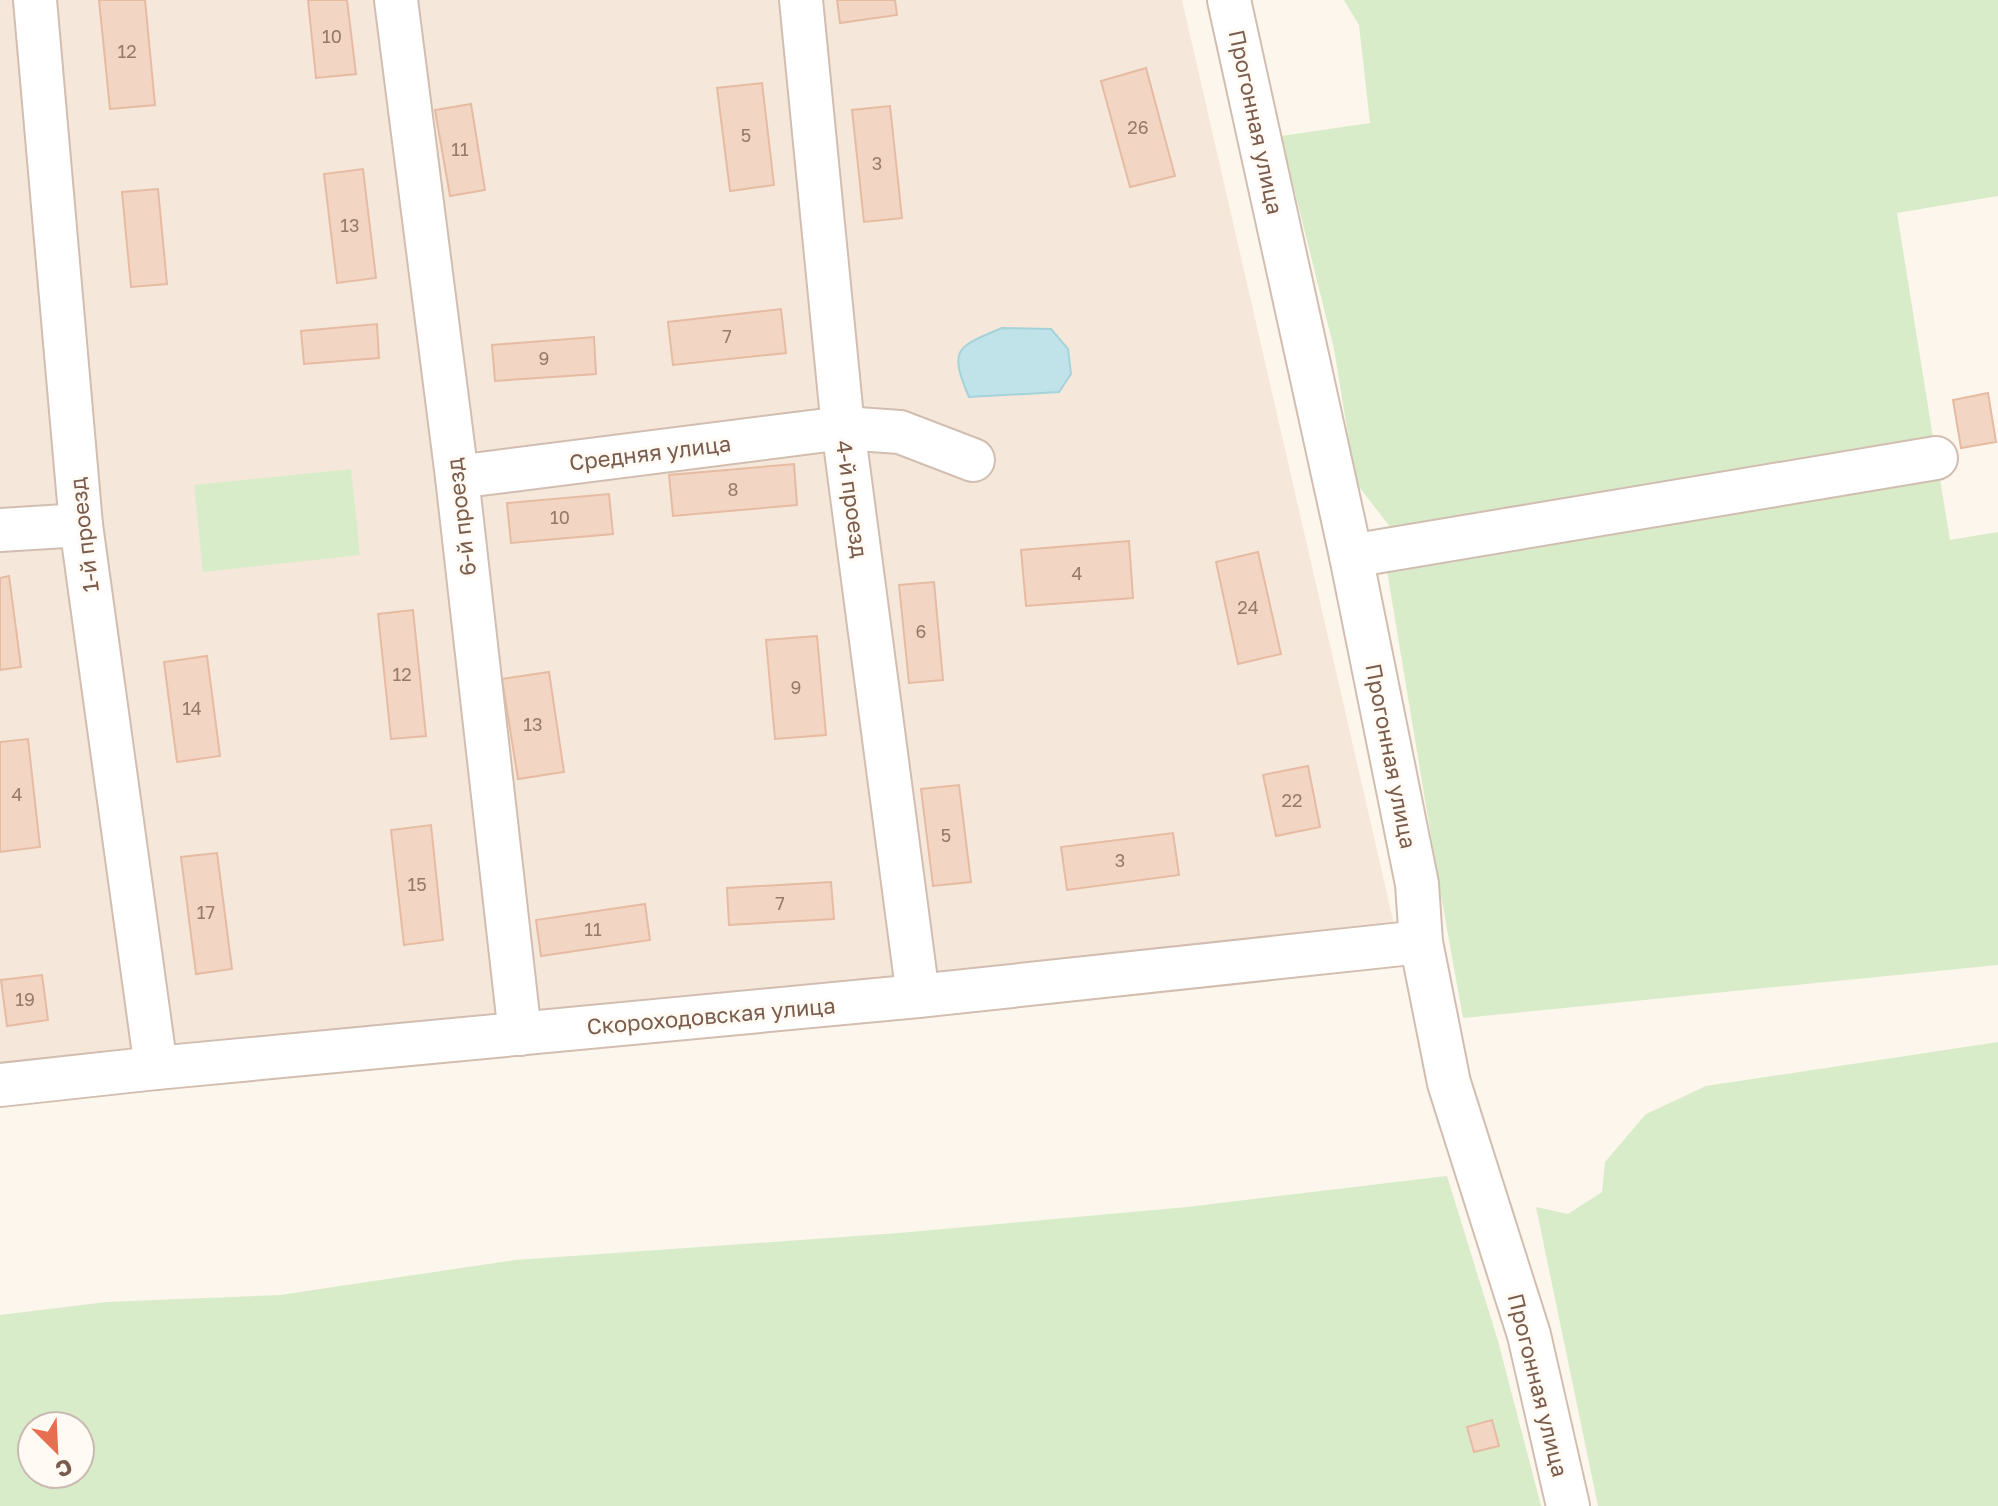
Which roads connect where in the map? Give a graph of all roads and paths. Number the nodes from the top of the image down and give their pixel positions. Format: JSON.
{"nodes":[{"id":1,"x":35,"y":0,"type":"edge"},
{"id":2,"x":396,"y":0,"type":"edge"},
{"id":3,"x":801,"y":0,"type":"edge"},
{"id":4,"x":1229,"y":0,"type":"edge"},
{"id":5,"x":843,"y":428,"type":"junction"},
{"id":6,"x":1936,"y":458,"type":"dead end"},
{"id":7,"x":973,"y":460,"type":"dead end"},
{"id":8,"x":457,"y":477,"type":"junction"},
{"id":9,"x":81,"y":525,"type":"junction"},
{"id":10,"x":0,"y":530,"type":"edge"},
{"id":11,"x":1351,"y":556,"type":"junction"},
{"id":12,"x":1421,"y":942,"type":"junction"},
{"id":13,"x":918,"y":996,"type":"junction"},
{"id":14,"x":520,"y":1034,"type":"junction"},
{"id":15,"x":156,"y":1068,"type":"junction"},
{"id":16,"x":0,"y":1085,"type":"edge"},
{"id":17,"x":1568,"y":1506,"type":"edge"}],
"edges":[{"from":1,"to":9,"type":"street","name":"1-й проезд"},
{"from":2,"to":8,"type":"street","name":"6-й проезд"},
{"from":3,"to":5,"type":"street","name":"4-й проезд"},
{"from":4,"to":11,"type":"street","name":"Прогонная улица"},
{"from":5,"to":7,"type":"street","name":"Средняя улица"},
{"from":5,"to":8,"type":"street","name":"Средняя улица"},
{"from":5,"to":13,"type":"street","name":"4-й проезд"},
{"from":6,"to":11,"type":"street"},
{"from":8,"to":14,"type":"street","name":"6-й проезд"},
{"from":9,"to":10,"type":"street"},
{"from":9,"to":15,"type":"street","name":"1-й проезд"},
{"from":11,"to":12,"type":"street","name":"Прогонная улица"},
{"from":12,"to":13,"type":"street","name":"Скороходовская улица"},
{"from":12,"to":17,"type":"street","name":"Прогонная улица"},
{"from":13,"to":14,"type":"street","name":"Скороходовская улица"},
{"from":14,"to":15,"type":"street","name":"Скороходовская улица"},
{"from":15,"to":16,"type":"street","name":"Скороходовская улица"}]}
